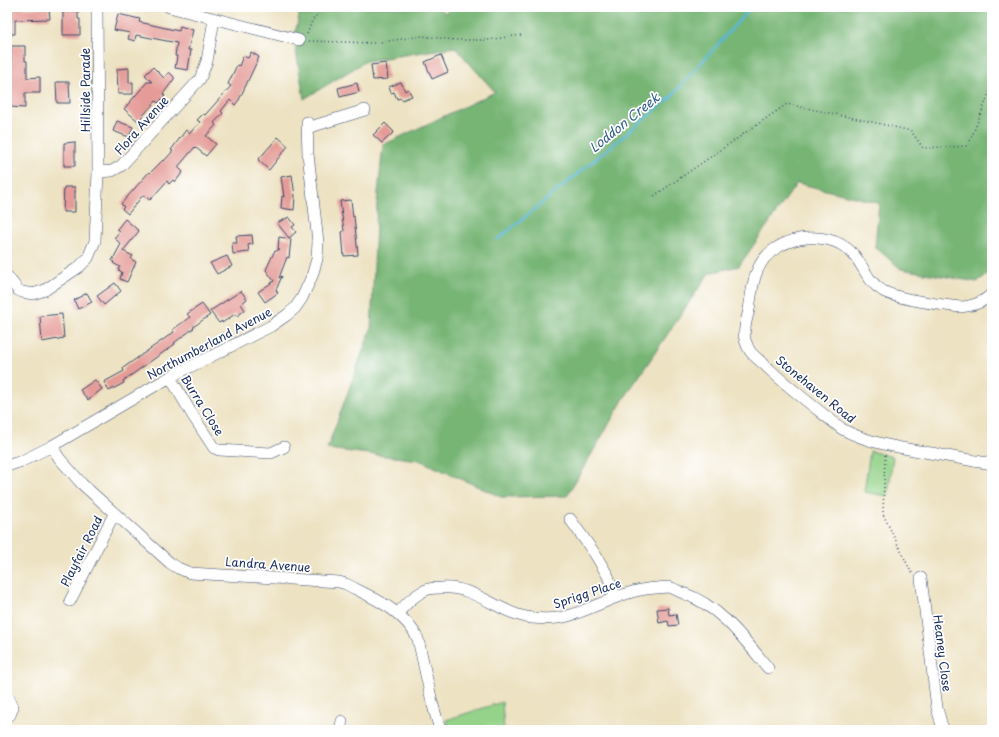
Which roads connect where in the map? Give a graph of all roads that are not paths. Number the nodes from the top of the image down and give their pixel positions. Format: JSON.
{"nodes":[{"id":1,"x":98,"y":7,"type":"edge"},
{"id":2,"x":169,"y":7,"type":"edge"},
{"id":3,"x":214,"y":19,"type":"junction"},
{"id":4,"x":299,"y":40,"type":"road end"},
{"id":5,"x":364,"y":110,"type":"dead end"},
{"id":6,"x":98,"y":172,"type":"junction"},
{"id":7,"x":7,"y":276,"type":"edge"},
{"id":8,"x":992,"y":294,"type":"edge"},
{"id":9,"x":170,"y":377,"type":"junction"},
{"id":10,"x":52,"y":446,"type":"junction"},
{"id":11,"x":284,"y":447,"type":"dead end"},
{"id":12,"x":992,"y":464,"type":"edge"},
{"id":13,"x":7,"y":466,"type":"edge"},
{"id":14,"x":114,"y":514,"type":"junction"},
{"id":15,"x":570,"y":520,"type":"dead end"},
{"id":16,"x":922,"y":578,"type":"road end"},
{"id":17,"x":614,"y":597,"type":"junction"},
{"id":18,"x":70,"y":601,"type":"dead end"},
{"id":19,"x":398,"y":613,"type":"junction"},
{"id":20,"x":768,"y":668,"type":"dead end"},
{"id":21,"x":7,"y":697,"type":"edge"},
{"id":22,"x":7,"y":716,"type":"edge"},
{"id":23,"x":440,"y":730,"type":"edge"},
{"id":24,"x":945,"y":730,"type":"edge"}],
"edges":[{"from":1,"to":6,"type":"street","name":"Hillside Parade"},
{"from":2,"to":3,"type":"street"},
{"from":3,"to":4,"type":"street"},
{"from":3,"to":6,"type":"street","name":"Flora Avenue"},
{"from":5,"to":9,"type":"street","name":"Northumberland Avenue"},
{"from":6,"to":7,"type":"street"},
{"from":8,"to":12,"type":"street","name":"Stonehaven Road"},
{"from":9,"to":10,"type":"street","name":"Northumberland Avenue"},
{"from":9,"to":11,"type":"street","name":"Burra Close"},
{"from":10,"to":13,"type":"street","name":"Northumberland Avenue"},
{"from":10,"to":14,"type":"street","name":"Landra Avenue"},
{"from":14,"to":18,"type":"street","name":"Playfair Road"},
{"from":14,"to":19,"type":"street","name":"Landra Avenue"},
{"from":15,"to":17,"type":"street"},
{"from":16,"to":24,"type":"street","name":"Heaney Close"},
{"from":17,"to":19,"type":"street","name":"Sprigg Place"},
{"from":17,"to":20,"type":"street","name":"Sprigg Place"},
{"from":19,"to":23,"type":"street","name":"Landra Avenue"},
{"from":21,"to":22,"type":"street"}]}
